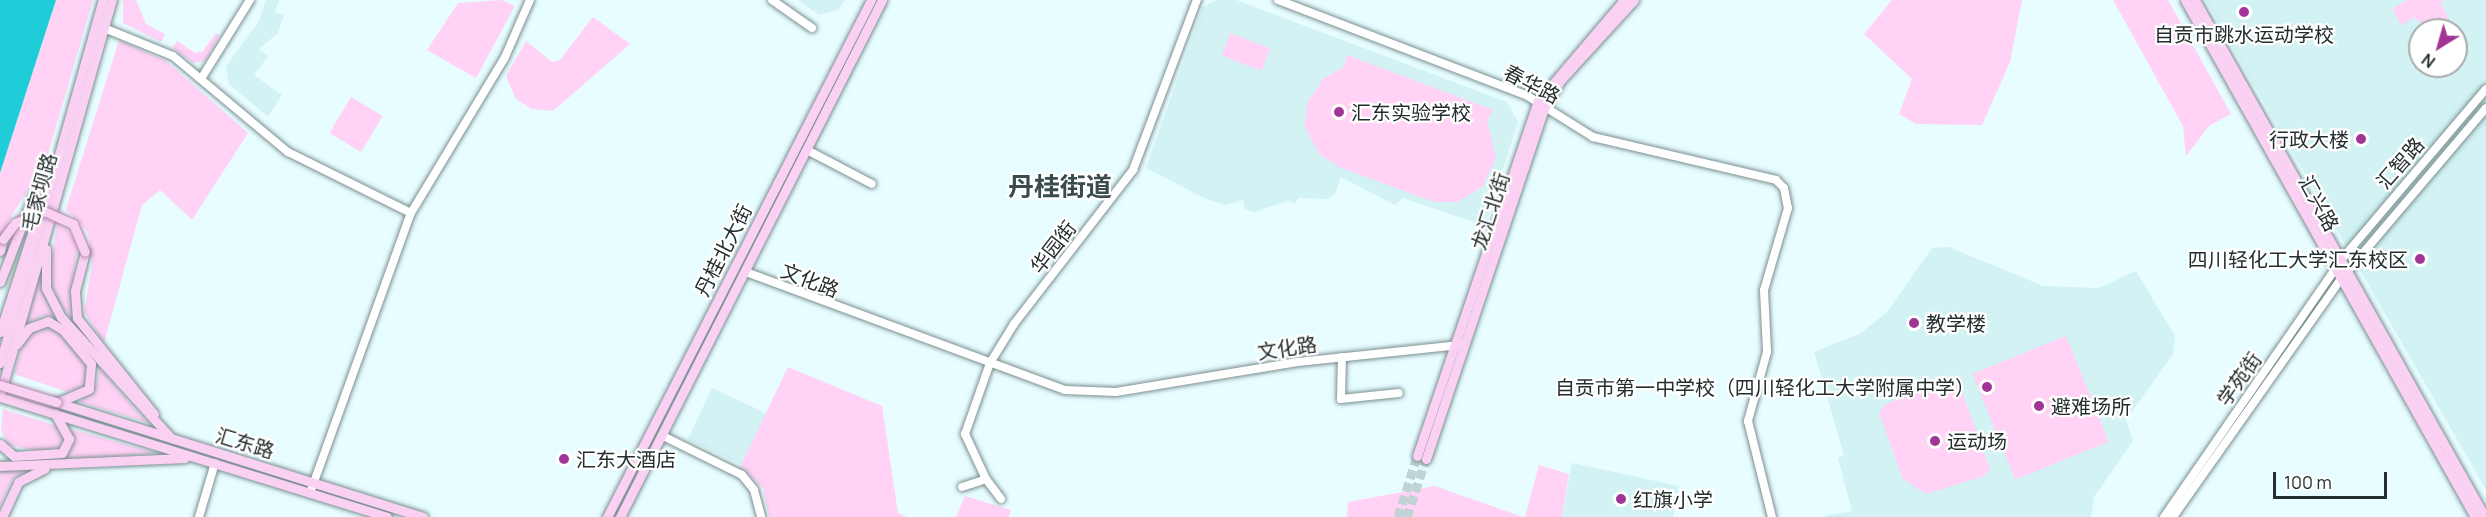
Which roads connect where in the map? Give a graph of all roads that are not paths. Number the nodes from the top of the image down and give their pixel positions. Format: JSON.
{"nodes":[{"id":1,"x":103,"y":0,"type":"edge"},
{"id":2,"x":112,"y":0,"type":"edge"},
{"id":3,"x":250,"y":0,"type":"edge"},
{"id":4,"x":530,"y":0,"type":"edge"},
{"id":5,"x":772,"y":0,"type":"edge"},
{"id":6,"x":871,"y":0,"type":"edge"},
{"id":7,"x":882,"y":0,"type":"edge"},
{"id":8,"x":1197,"y":0,"type":"edge"},
{"id":9,"x":1278,"y":0,"type":"edge"},
{"id":10,"x":1624,"y":0,"type":"edge"},
{"id":11,"x":1634,"y":0,"type":"edge"},
{"id":12,"x":2185,"y":0,"type":"edge"},
{"id":13,"x":2195,"y":0,"type":"edge"},
{"id":14,"x":104,"y":28,"type":"junction"},
{"id":15,"x":812,"y":28,"type":"dead end"},
{"id":16,"x":201,"y":79,"type":"junction"},
{"id":17,"x":2486,"y":88,"type":"edge"},
{"id":18,"x":1541,"y":103,"type":"junction"},
{"id":19,"x":2486,"y":108,"type":"edge"},
{"id":20,"x":807,"y":150,"type":"junction"},
{"id":21,"x":61,"y":155,"type":"junction"},
{"id":22,"x":872,"y":184,"type":"dead end"},
{"id":23,"x":52,"y":186,"type":"junction"},
{"id":24,"x":411,"y":213,"type":"junction"},
{"id":25,"x":49,"y":223,"type":"junction"},
{"id":26,"x":0,"y":250,"type":"edge"},
{"id":27,"x":2338,"y":264,"type":"junction"},
{"id":28,"x":746,"y":272,"type":"junction"},
{"id":29,"x":2344,"y":275,"type":"junction"},
{"id":30,"x":0,"y":282,"type":"edge"},
{"id":31,"x":0,"y":332,"type":"edge"},
{"id":32,"x":1459,"y":344,"type":"junction"},
{"id":33,"x":11,"y":355,"type":"junction"},
{"id":34,"x":1342,"y":357,"type":"junction"},
{"id":35,"x":0,"y":363,"type":"edge"},
{"id":36,"x":990,"y":363,"type":"junction"},
{"id":37,"x":0,"y":385,"type":"edge"},
{"id":38,"x":1399,"y":393,"type":"dead end"},
{"id":39,"x":0,"y":396,"type":"edge"},
{"id":40,"x":56,"y":402,"type":"junction"},
{"id":41,"x":55,"y":414,"type":"junction"},
{"id":42,"x":663,"y":436,"type":"junction"},
{"id":43,"x":177,"y":441,"type":"junction"},
{"id":44,"x":0,"y":444,"type":"edge"},
{"id":45,"x":198,"y":458,"type":"junction"},
{"id":46,"x":1421,"y":458,"type":"tunnel mouth"},
{"id":47,"x":215,"y":463,"type":"junction"},
{"id":48,"x":56,"y":465,"type":"junction"},
{"id":49,"x":0,"y":466,"type":"edge"},
{"id":50,"x":986,"y":479,"type":"junction"},
{"id":51,"x":314,"y":482,"type":"junction"},
{"id":52,"x":962,"y":487,"type":"dead end"},
{"id":53,"x":310,"y":493,"type":"junction"},
{"id":54,"x":1001,"y":500,"type":"dead end"},
{"id":55,"x":2,"y":517,"type":"edge"},
{"id":56,"x":199,"y":517,"type":"edge"},
{"id":57,"x":387,"y":517,"type":"edge"},
{"id":58,"x":423,"y":517,"type":"edge"},
{"id":59,"x":607,"y":517,"type":"edge"},
{"id":60,"x":620,"y":517,"type":"edge"},
{"id":61,"x":761,"y":517,"type":"edge"},
{"id":62,"x":1772,"y":517,"type":"edge"},
{"id":63,"x":2164,"y":517,"type":"edge"},
{"id":64,"x":2173,"y":517,"type":"edge"},
{"id":65,"x":2475,"y":517,"type":"edge"},
{"id":66,"x":2485,"y":517,"type":"edge"}],
"edges":[{"from":1,"to":21,"type":"main road","name":"毛家坝路"},
{"from":2,"to":14,"type":"main road","name":"毛家坝路"},
{"from":3,"to":16,"type":"street"},
{"from":4,"to":24,"type":"street"},
{"from":5,"to":15,"type":"street"},
{"from":6,"to":59,"type":"main road","name":"丹桂北大街"},
{"from":7,"to":20,"type":"main road","name":"丹桂北大街"},
{"from":8,"to":36,"type":"street","name":"华园街"},
{"from":9,"to":18,"type":"street","name":"春华路"},
{"from":10,"to":18,"type":"main road","name":"龙汇北街"},
{"from":11,"to":18,"type":"main road","name":"龙汇北街"},
{"from":12,"to":27,"type":"main road","name":"汇兴路"},
{"from":13,"to":27,"type":"main road"},
{"from":14,"to":16,"type":"street"},
{"from":14,"to":25,"type":"main road","name":"毛家坝路"},
{"from":16,"to":24,"type":"street"},
{"from":17,"to":27,"type":"street","name":"汇智路"},
{"from":18,"to":32,"type":"main road","name":"龙汇北街"},
{"from":18,"to":62,"type":"street","name":"春华路"},
{"from":19,"to":29,"type":"street","name":"汇智路"},
{"from":20,"to":22,"type":"street"},
{"from":20,"to":28,"type":"main road","name":"丹桂北大街"},
{"from":21,"to":23,"type":"main road","name":"毛家坝路"},
{"from":21,"to":30,"type":"main road"},
{"from":23,"to":31,"type":"main road"},
{"from":23,"to":35,"type":"main road"},
{"from":24,"to":51,"type":"street"},
{"from":25,"to":33,"type":"main road","name":"毛家坝路"},
{"from":25,"to":43,"type":"main road"},
{"from":26,"to":43,"type":"main road","bridge":true},
{"from":27,"to":29,"type":"main road","name":"汇兴路"},
{"from":27,"to":63,"type":"street","name":"学苑街"},
{"from":28,"to":36,"type":"street","name":"文化路"},
{"from":28,"to":42,"type":"main road","name":"丹桂北大街"},
{"from":29,"to":64,"type":"street","name":"学苑街"},
{"from":29,"to":65,"type":"main road","name":"汇兴路"},
{"from":29,"to":66,"type":"main road"},
{"from":32,"to":34,"type":"street","name":"文化路"},
{"from":32,"to":46,"type":"main road","name":"龙汇北街"},
{"from":33,"to":39,"type":"main road","name":"毛家坝路"},
{"from":33,"to":40,"type":"main road"},
{"from":34,"to":36,"type":"street","name":"文化路"},
{"from":34,"to":38,"type":"street"},
{"from":36,"to":50,"type":"street","name":"华园街"},
{"from":37,"to":40,"type":"main road","name":"汇东路","bridge":true},
{"from":39,"to":41,"type":"main road","name":"汇东路"},
{"from":40,"to":43,"type":"main road","name":"汇东路"},
{"from":41,"to":44,"type":"main road"},
{"from":41,"to":45,"type":"main road","name":"汇东路"},
{"from":42,"to":60,"type":"main road","name":"丹桂北大街"},
{"from":42,"to":61,"type":"street"},
{"from":43,"to":51,"type":"main road","name":"汇东路"},
{"from":45,"to":47,"type":"main road","name":"汇东路"},
{"from":45,"to":48,"type":"main road"},
{"from":47,"to":53,"type":"main road","name":"汇东路"},
{"from":47,"to":56,"type":"street"},
{"from":48,"to":49,"type":"main road"},
{"from":48,"to":55,"type":"main road"},
{"from":50,"to":52,"type":"street"},
{"from":50,"to":54,"type":"street","name":"华园街"},
{"from":51,"to":53,"type":"street"},
{"from":51,"to":58,"type":"main road","name":"汇东路"},
{"from":53,"to":57,"type":"main road","name":"汇东路"}]}
